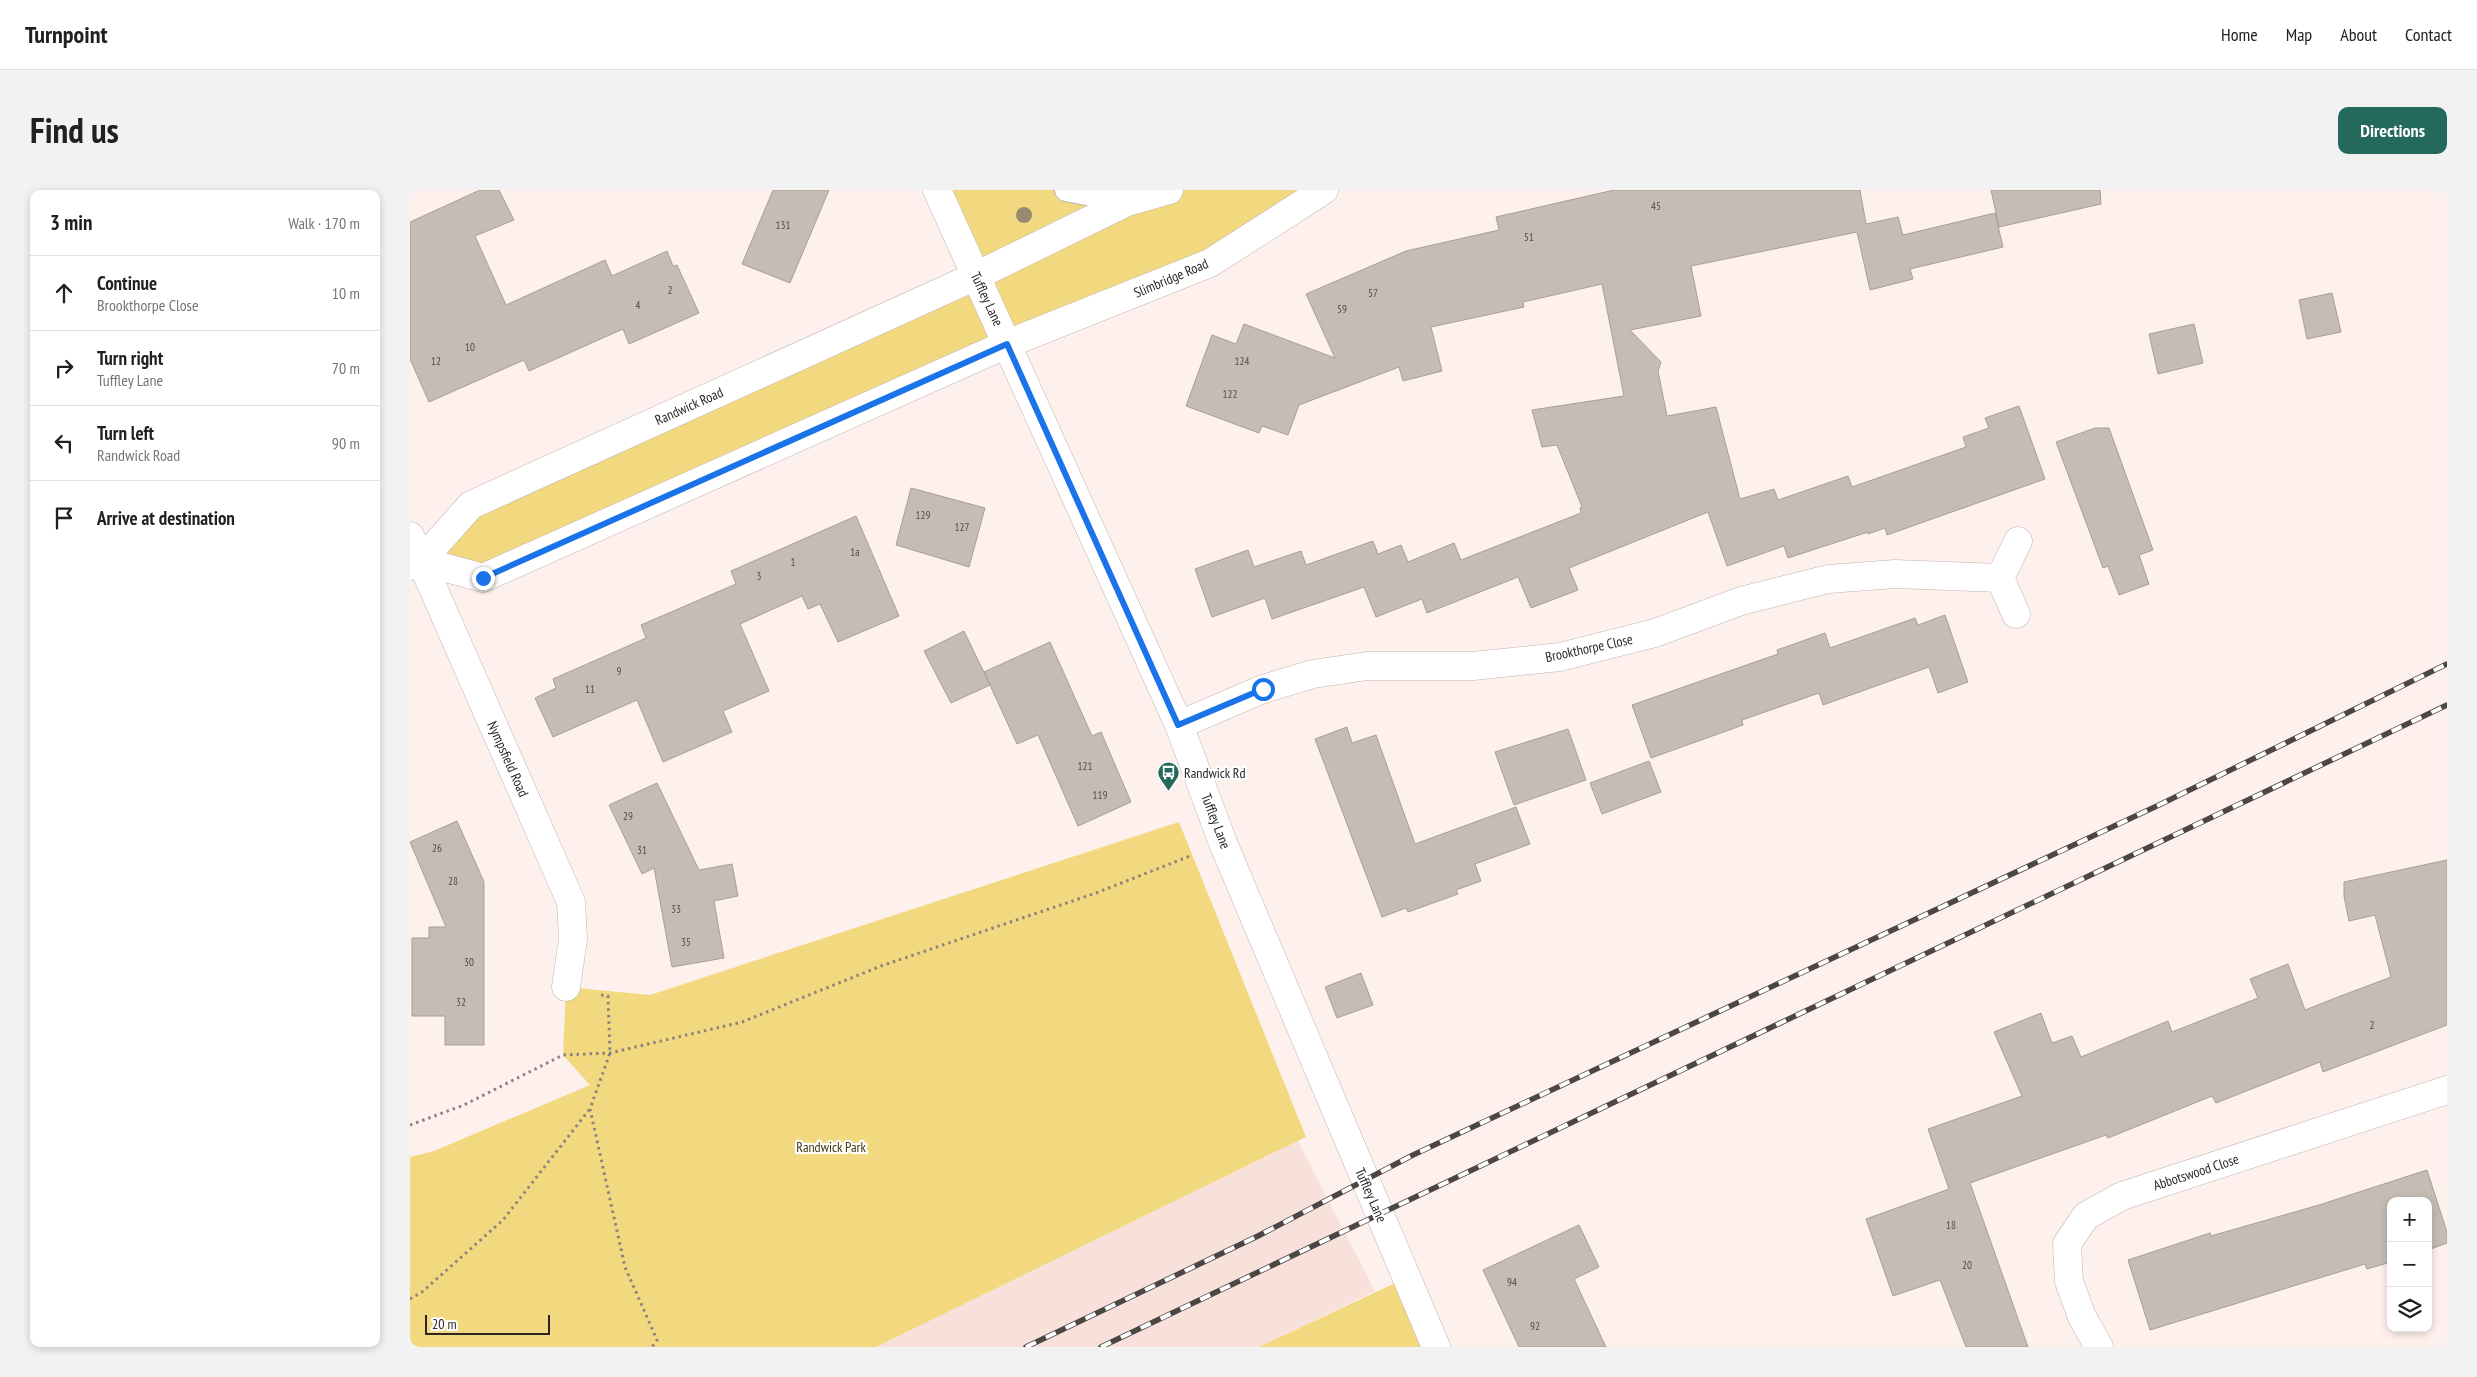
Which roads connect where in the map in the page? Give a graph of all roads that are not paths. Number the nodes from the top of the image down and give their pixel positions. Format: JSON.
{"nodes":[{"id":1,"x":937,"y":190,"type":"edge"},
{"id":2,"x":1066,"y":190,"type":"edge"},
{"id":3,"x":1169,"y":190,"type":"edge"},
{"id":4,"x":1324,"y":190,"type":"edge"},
{"id":5,"x":1126,"y":202,"type":"junction"},
{"id":6,"x":976,"y":276,"type":"junction"},
{"id":7,"x":1007,"y":344,"type":"junction"},
{"id":8,"x":410,"y":536,"type":"edge"},
{"id":9,"x":2018,"y":541,"type":"dead end"},
{"id":10,"x":416,"y":564,"type":"edge"},
{"id":11,"x":2000,"y":578,"type":"junction"},
{"id":12,"x":2016,"y":614,"type":"dead end"},
{"id":13,"x":1178,"y":725,"type":"junction"},
{"id":14,"x":566,"y":987,"type":"road end"},
{"id":15,"x":2447,"y":1090,"type":"edge"},
{"id":16,"x":1436,"y":1347,"type":"edge"},
{"id":17,"x":2099,"y":1347,"type":"edge"}],
"edges":[{"from":1,"to":6,"type":"street","name":"Tuffley Lane"},
{"from":2,"to":5,"type":"lane"},
{"from":3,"to":5,"type":"street"},
{"from":4,"to":7,"type":"street","name":"Slimbridge Road"},
{"from":5,"to":6,"type":"street"},
{"from":6,"to":7,"type":"street","name":"Tuffley Lane"},
{"from":6,"to":10,"type":"street","name":"Randwick Road"},
{"from":7,"to":10,"type":"street"},
{"from":7,"to":13,"type":"street","name":"Tuffley Lane"},
{"from":8,"to":10,"type":"street","name":"Nympsfield Road"},
{"from":9,"to":11,"type":"street"},
{"from":10,"to":14,"type":"street","name":"Nympsfield Road"},
{"from":11,"to":12,"type":"street"},
{"from":11,"to":13,"type":"street","name":"Brookthorpe Close"},
{"from":13,"to":16,"type":"street","name":"Tuffley Lane"},
{"from":15,"to":17,"type":"street","name":"Abbotswood Close"}]}
